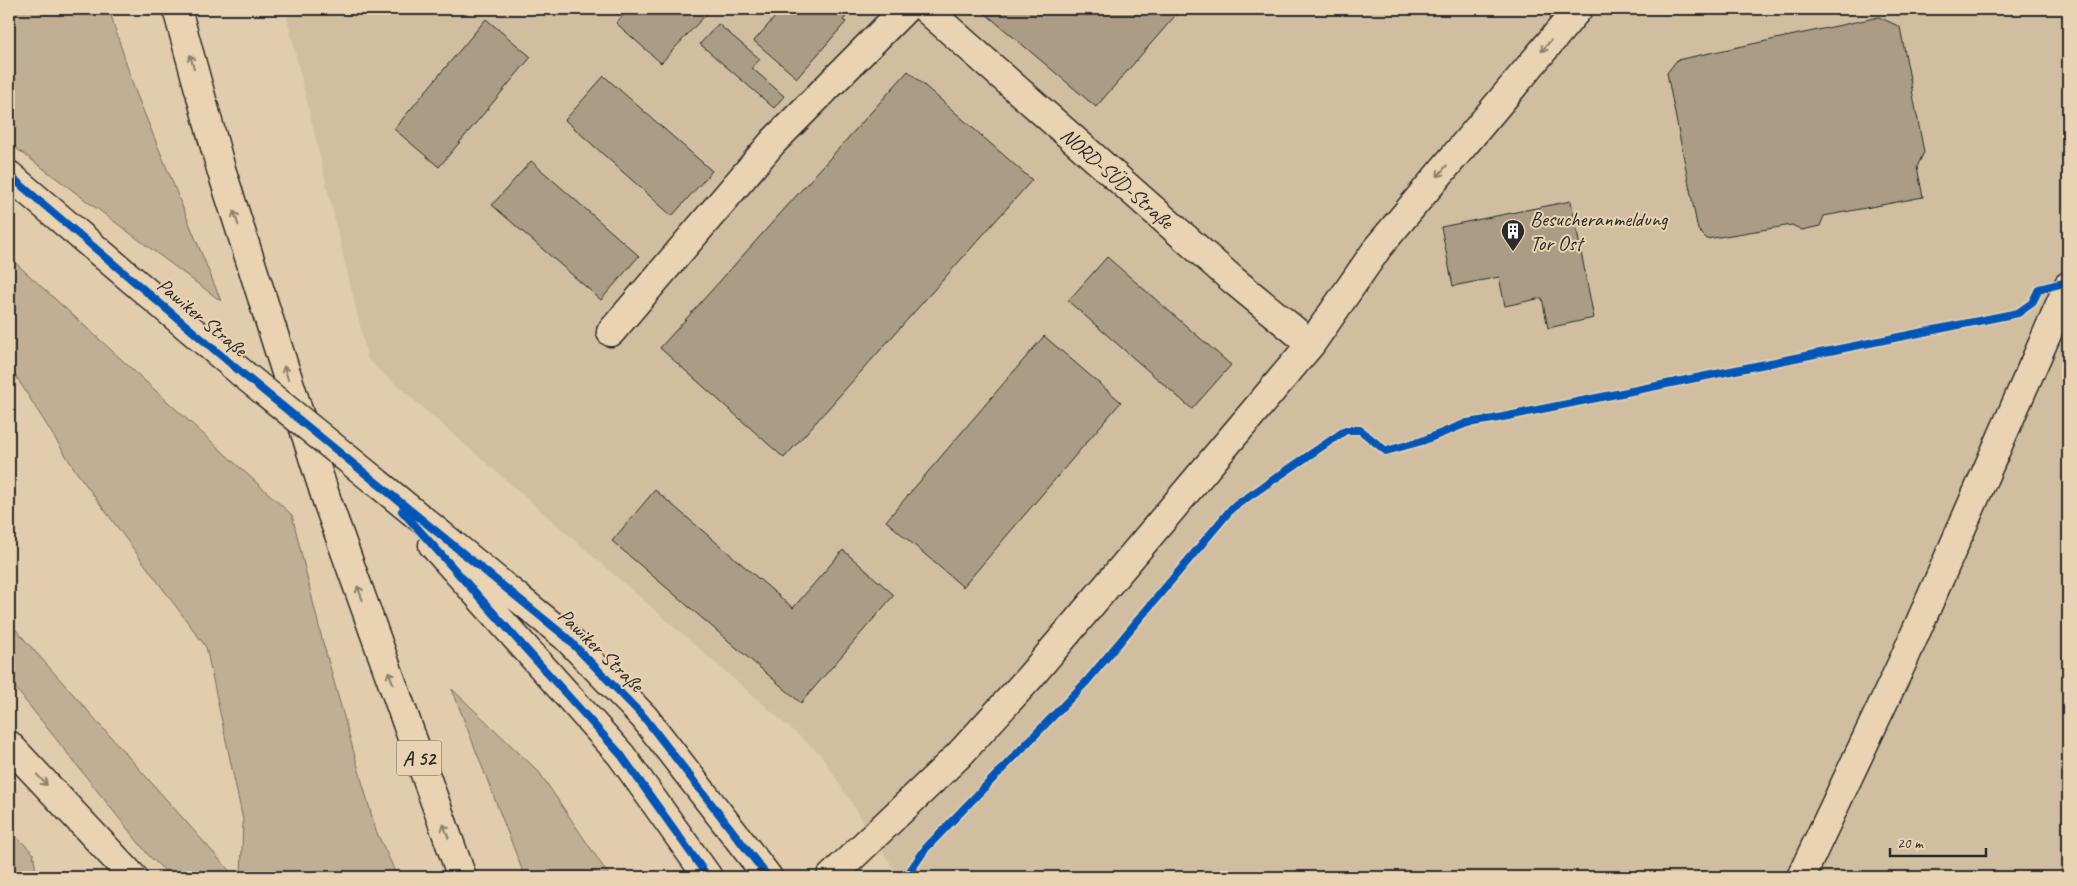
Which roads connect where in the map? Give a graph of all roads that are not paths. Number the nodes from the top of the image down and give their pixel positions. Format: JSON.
{"nodes":[{"id":1,"x":177,"y":9,"type":"edge"},
{"id":2,"x":905,"y":9,"type":"edge"},
{"id":3,"x":926,"y":9,"type":"edge"},
{"id":4,"x":1578,"y":9,"type":"edge"},
{"id":5,"x":9,"y":176,"type":"edge"},
{"id":6,"x":2068,"y":286,"type":"edge"},
{"id":7,"x":611,"y":332,"type":"dead end"},
{"id":8,"x":1311,"y":344,"type":"junction"},
{"id":9,"x":375,"y":481,"type":"junction"},
{"id":10,"x":9,"y":744,"type":"edge"},
{"id":11,"x":133,"y":877,"type":"edge"},
{"id":12,"x":462,"y":877,"type":"edge"},
{"id":13,"x":708,"y":877,"type":"edge"},
{"id":14,"x":768,"y":877,"type":"edge"},
{"id":15,"x":831,"y":877,"type":"edge"},
{"id":16,"x":1801,"y":877,"type":"edge"}],
"edges":[{"from":12,"to":1,"type":"main road","number":"A 52","one_way":true},
{"from":2,"to":7,"type":"main road"},
{"from":3,"to":8,"type":"main road","name":"NORD-SÜD-Straße"},
{"from":4,"to":8,"type":"main road","one_way":true},
{"from":5,"to":9,"type":"main road","name":"Pawiker Straße","bridge":true},
{"from":6,"to":16,"type":"main road"},
{"from":8,"to":15,"type":"main road"},
{"from":9,"to":13,"type":"main road","name":"Pawiker Straße"},
{"from":9,"to":14,"type":"main road","name":"Pawiker Straße"},
{"from":10,"to":11,"type":"main road","one_way":true}]}
